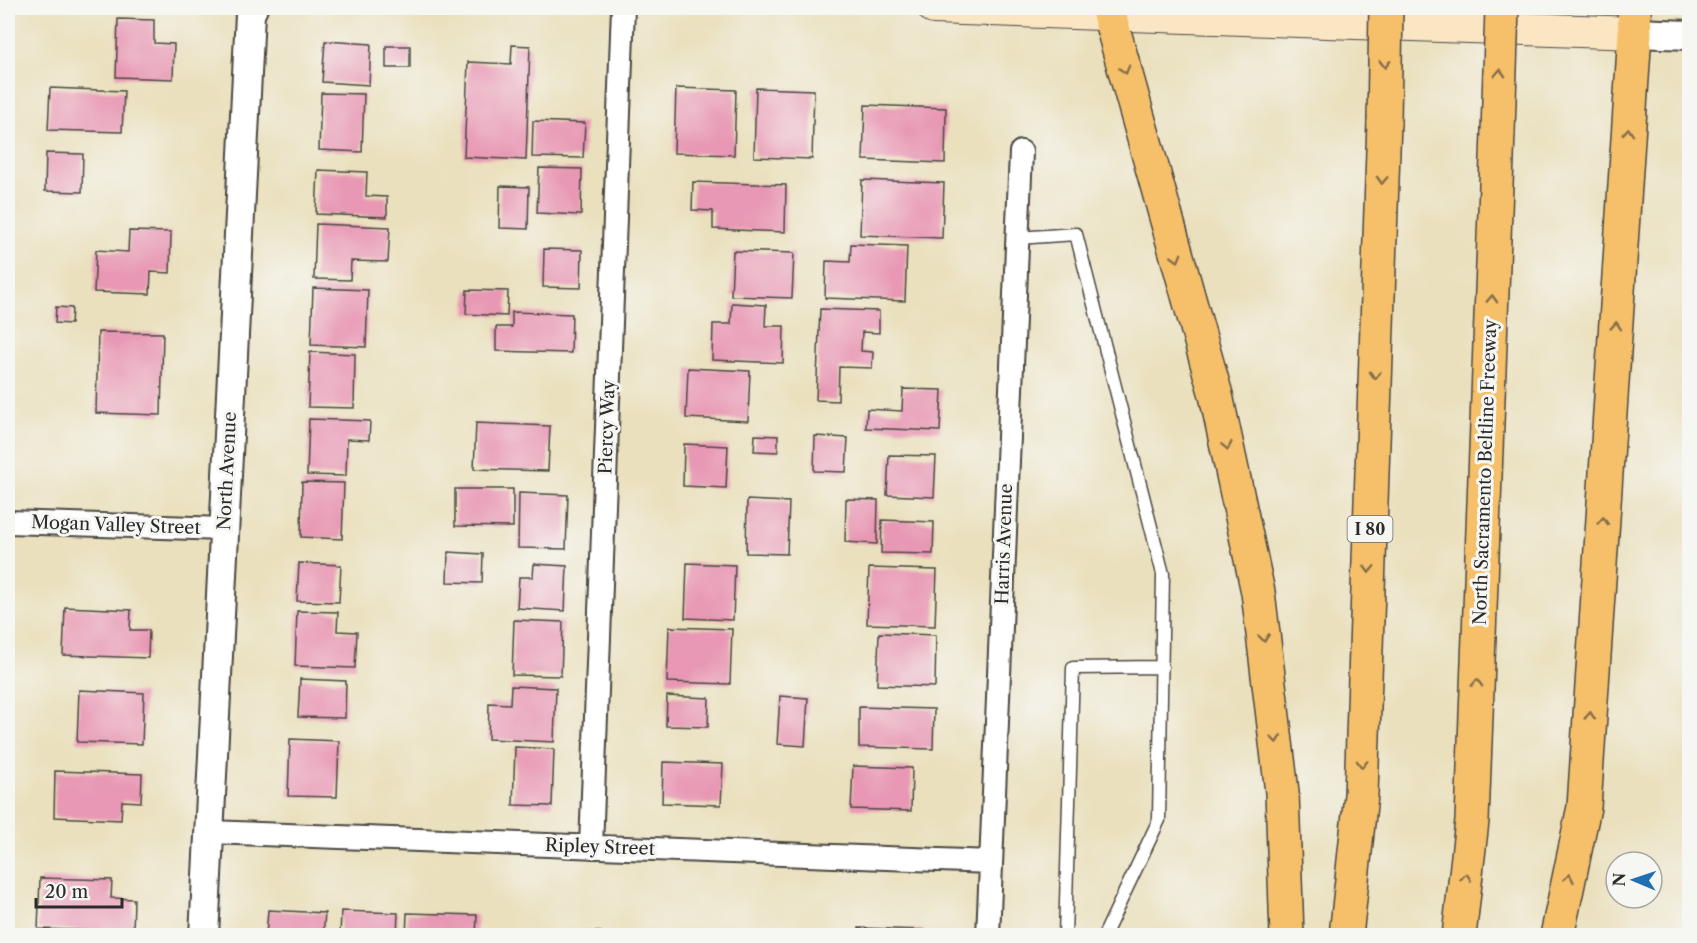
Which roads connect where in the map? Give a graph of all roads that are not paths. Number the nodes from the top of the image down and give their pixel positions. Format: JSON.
{"nodes":[{"id":1,"x":253,"y":8,"type":"edge"},
{"id":2,"x":623,"y":8,"type":"edge"},
{"id":3,"x":936,"y":8,"type":"edge"},
{"id":4,"x":1386,"y":8,"type":"edge"},
{"id":5,"x":1502,"y":8,"type":"edge"},
{"id":6,"x":1110,"y":11,"type":"edge"},
{"id":7,"x":1635,"y":20,"type":"edge"},
{"id":8,"x":1689,"y":35,"type":"edge"},
{"id":9,"x":1021,"y":152,"type":"dead end"},
{"id":10,"x":1017,"y":238,"type":"junction"},
{"id":11,"x":8,"y":522,"type":"edge"},
{"id":12,"x":224,"y":529,"type":"junction"},
{"id":13,"x":1162,"y":667,"type":"junction"},
{"id":14,"x":209,"y":832,"type":"junction"},
{"id":15,"x":591,"y":847,"type":"junction"},
{"id":16,"x":991,"y":862,"type":"junction"},
{"id":17,"x":204,"y":936,"type":"edge"},
{"id":18,"x":988,"y":936,"type":"edge"},
{"id":19,"x":1065,"y":936,"type":"edge"},
{"id":20,"x":1104,"y":936,"type":"edge"},
{"id":21,"x":1287,"y":936,"type":"edge"},
{"id":22,"x":1346,"y":936,"type":"edge"},
{"id":23,"x":1459,"y":936,"type":"edge"},
{"id":24,"x":1557,"y":936,"type":"edge"}],
"edges":[{"from":1,"to":12,"type":"street","name":"North Avenue"},
{"from":2,"to":15,"type":"street","name":"Piercy Way"},
{"from":3,"to":6,"type":"main road"},
{"from":4,"to":22,"type":"highway","number":"I 80","one_way":true,"bridge":true},
{"from":23,"to":5,"type":"highway","name":"North Sacramento Beltline Freeway","one_way":true,"bridge":true},
{"from":6,"to":7,"type":"main road"},
{"from":6,"to":21,"type":"highway","one_way":true},
{"from":7,"to":8,"type":"street"},
{"from":24,"to":7,"type":"highway","one_way":true},
{"from":9,"to":10,"type":"street","name":"Harris Avenue"},
{"from":10,"to":13,"type":"lane"},
{"from":10,"to":16,"type":"street","name":"Harris Avenue"},
{"from":11,"to":12,"type":"street","name":"Mogan Valley Street"},
{"from":12,"to":14,"type":"street","name":"North Avenue"},
{"from":13,"to":19,"type":"lane"},
{"from":13,"to":20,"type":"lane"},
{"from":14,"to":15,"type":"street","name":"Ripley Street"},
{"from":14,"to":17,"type":"street","name":"North Avenue"},
{"from":15,"to":16,"type":"street","name":"Ripley Street"},
{"from":16,"to":18,"type":"street","name":"Harris Avenue"}]}
